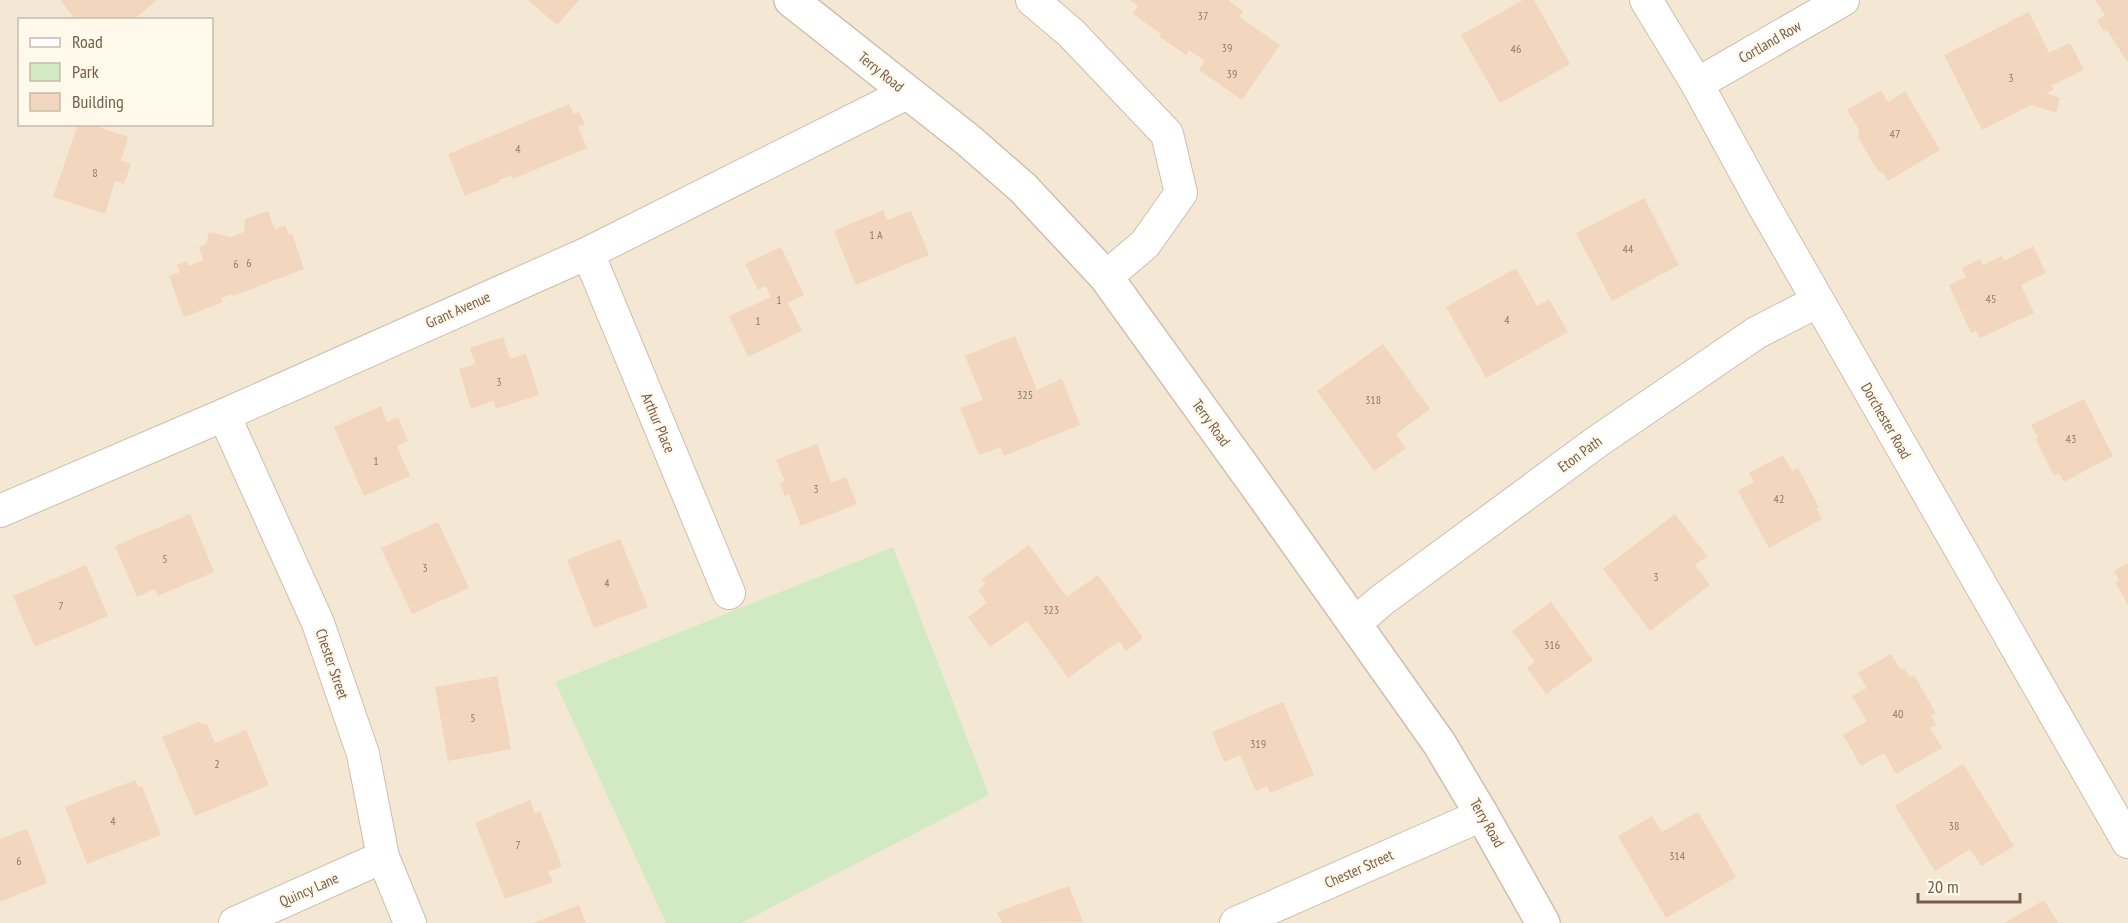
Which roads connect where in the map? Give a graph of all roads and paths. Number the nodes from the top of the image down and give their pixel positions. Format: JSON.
{"nodes":[{"id":1,"x":791,"y":0,"type":"edge"},
{"id":2,"x":1032,"y":0,"type":"edge"},
{"id":3,"x":1646,"y":0,"type":"edge"},
{"id":4,"x":1843,"y":0,"type":"edge"},
{"id":5,"x":1696,"y":84,"type":"junction"},
{"id":6,"x":907,"y":93,"type":"junction"},
{"id":7,"x":588,"y":253,"type":"junction"},
{"id":8,"x":1106,"y":278,"type":"junction"},
{"id":9,"x":1818,"y":301,"type":"junction"},
{"id":10,"x":224,"y":415,"type":"junction"},
{"id":11,"x":0,"y":511,"type":"edge"},
{"id":12,"x":729,"y":593,"type":"dead end"},
{"id":13,"x":1354,"y":624,"type":"junction"},
{"id":14,"x":1482,"y":815,"type":"junction"},
{"id":15,"x":2128,"y":842,"type":"edge"},
{"id":16,"x":383,"y":858,"type":"junction"},
{"id":17,"x":235,"y":923,"type":"edge"},
{"id":18,"x":410,"y":923,"type":"edge"},
{"id":19,"x":1236,"y":923,"type":"edge"},
{"id":20,"x":1543,"y":923,"type":"edge"}],
"edges":[{"from":1,"to":6,"type":"street","name":"Terry Road"},
{"from":2,"to":8,"type":"street"},
{"from":3,"to":5,"type":"street","name":"Dorchester Road"},
{"from":4,"to":5,"type":"street","name":"Cortland Row"},
{"from":5,"to":9,"type":"street","name":"Dorchester Road"},
{"from":6,"to":7,"type":"street","name":"Grant Avenue"},
{"from":6,"to":8,"type":"street","name":"Terry Road"},
{"from":7,"to":10,"type":"street","name":"Grant Avenue"},
{"from":7,"to":12,"type":"street","name":"Arthur Place"},
{"from":8,"to":13,"type":"street","name":"Terry Road"},
{"from":9,"to":13,"type":"street","name":"Eton Path"},
{"from":9,"to":15,"type":"street","name":"Dorchester Road"},
{"from":10,"to":11,"type":"street","name":"Grant Avenue"},
{"from":10,"to":16,"type":"street","name":"Chester Street"},
{"from":13,"to":14,"type":"street","name":"Terry Road"},
{"from":14,"to":19,"type":"street","name":"Chester Street"},
{"from":14,"to":20,"type":"street","name":"Terry Road"},
{"from":16,"to":17,"type":"street","name":"Quincy Lane"},
{"from":16,"to":18,"type":"street","name":"Chester Street"}]}
